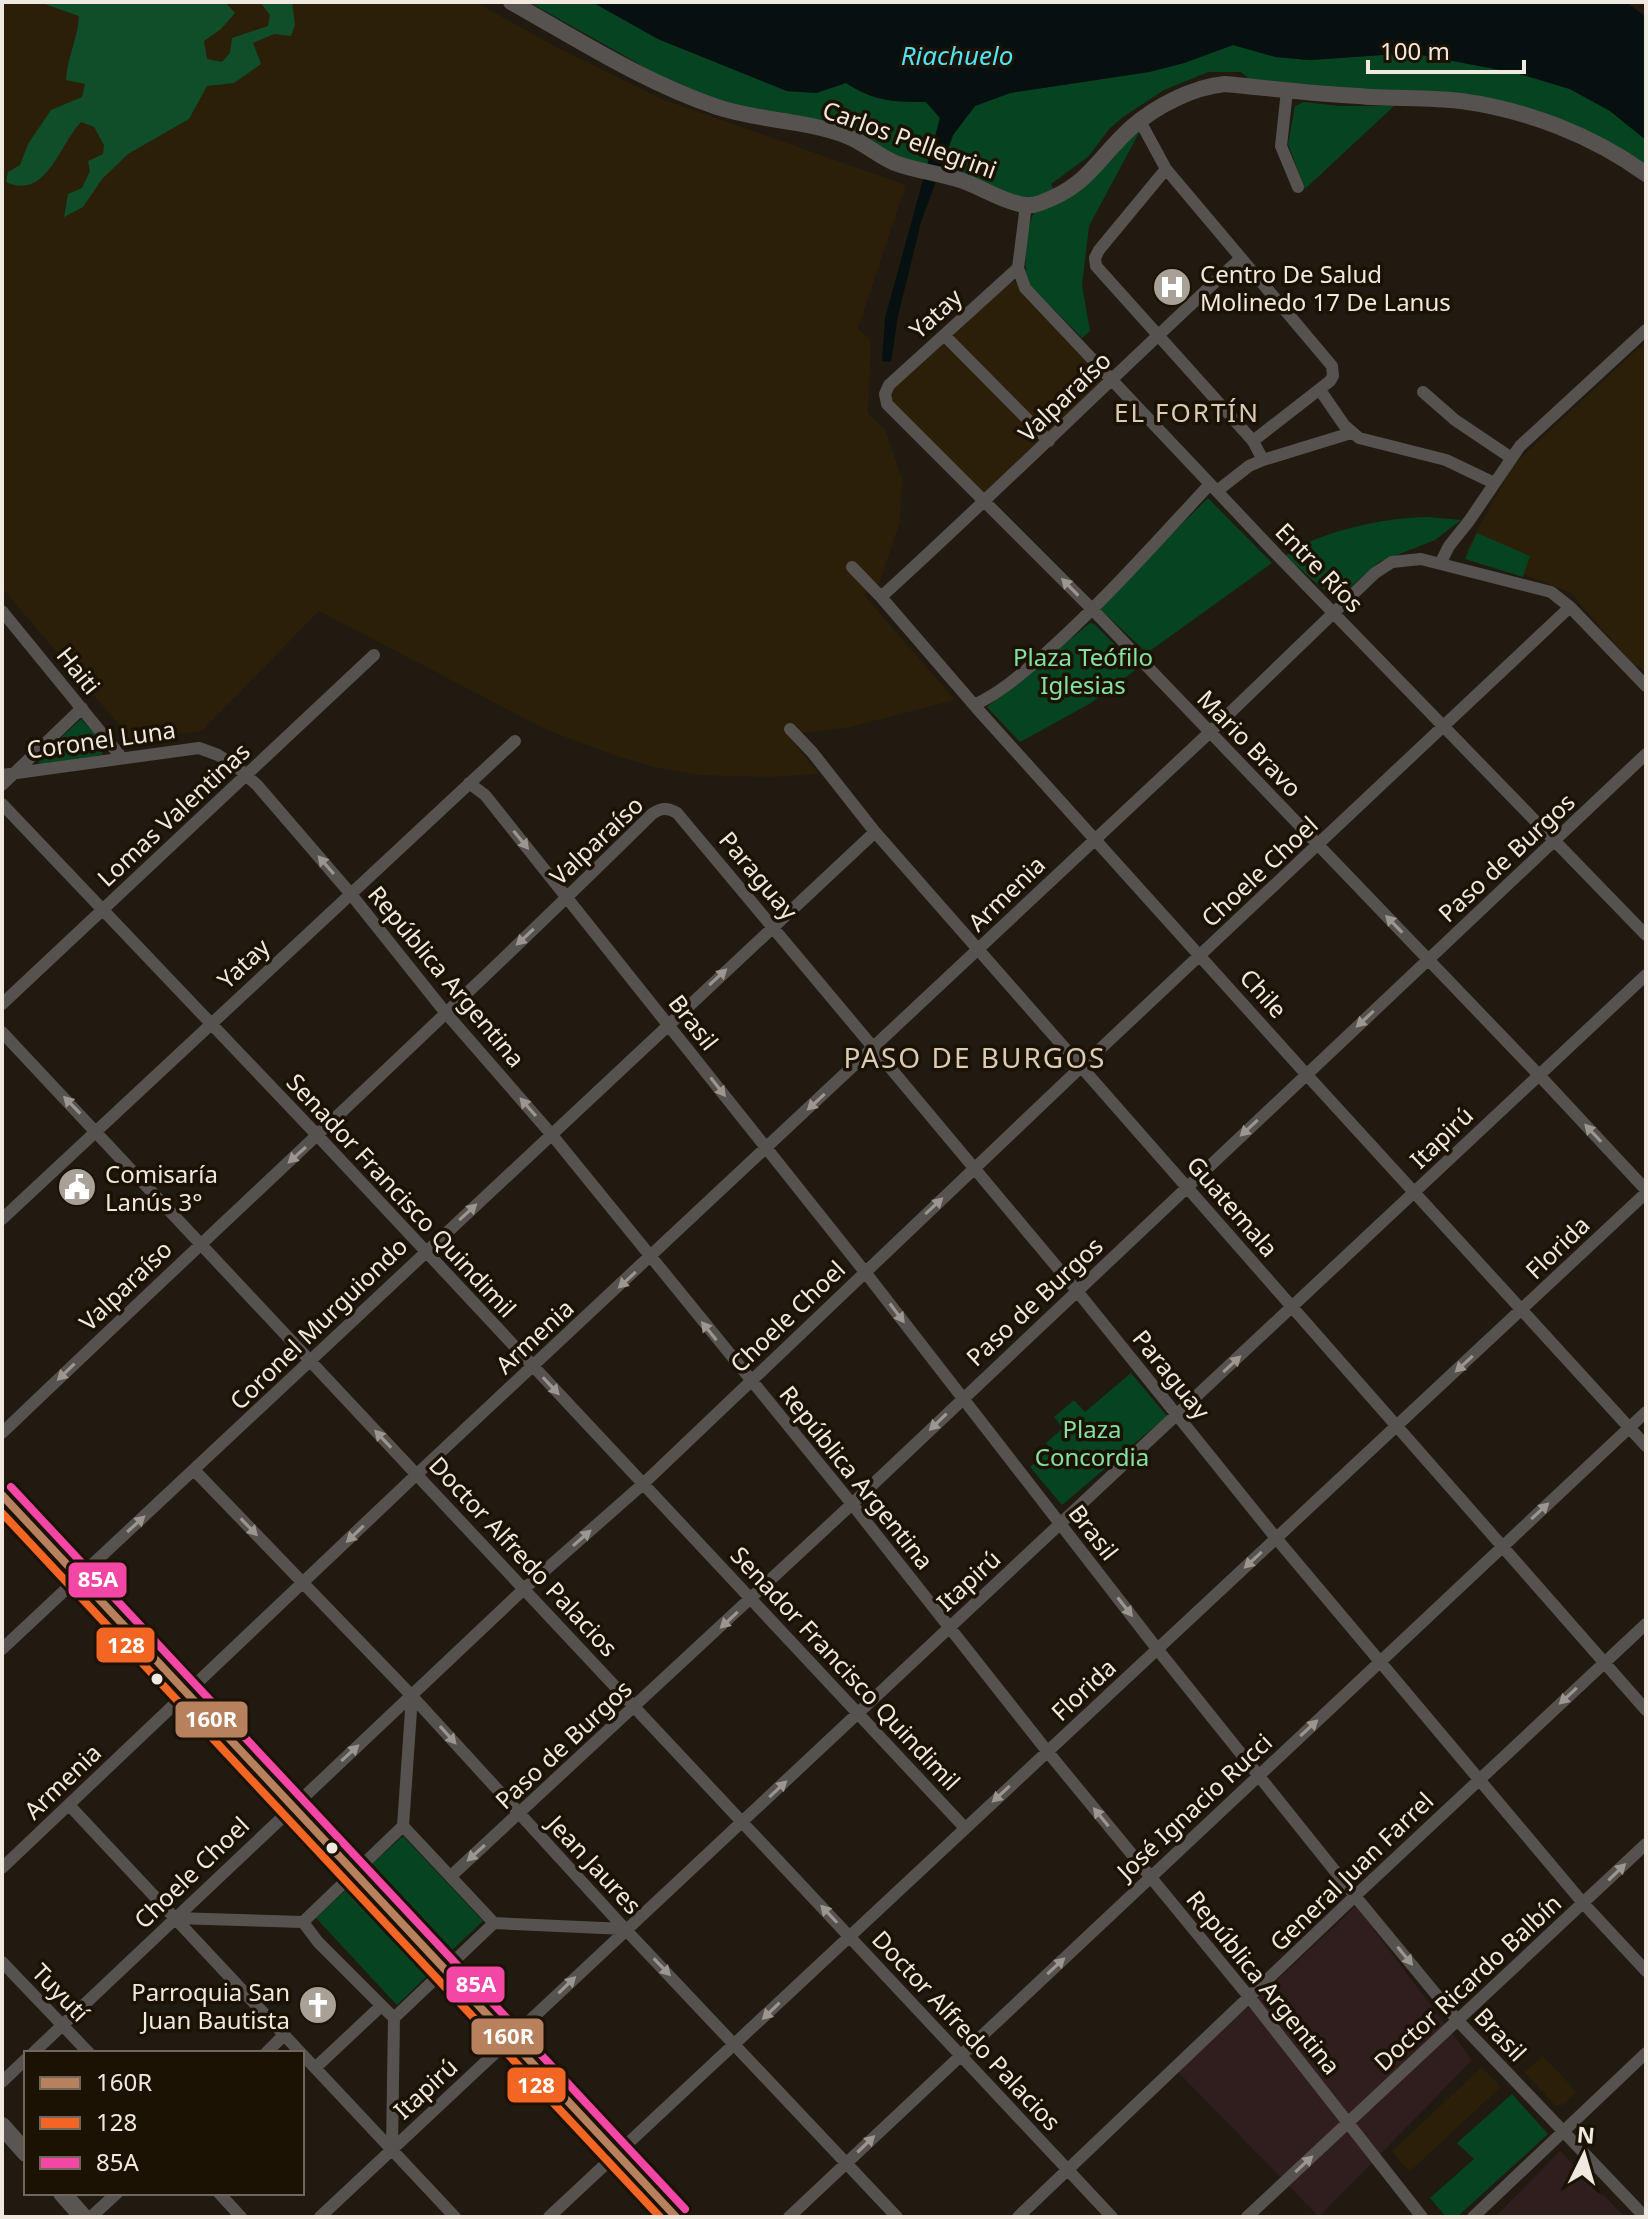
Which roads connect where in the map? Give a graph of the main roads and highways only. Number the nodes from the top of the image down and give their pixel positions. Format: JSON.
{"nodes":[{"id":1,"x":2,"y":2126,"type":"edge"},
{"id":2,"x":24,"y":2151,"type":"edge"},
{"id":3,"x":64,"y":2195,"type":"edge"},
{"id":4,"x":83,"y":2217,"type":"edge"}],
"edges":[{"from":1,"to":2,"type":"main road"},
{"from":3,"to":4,"type":"main road"}]}
